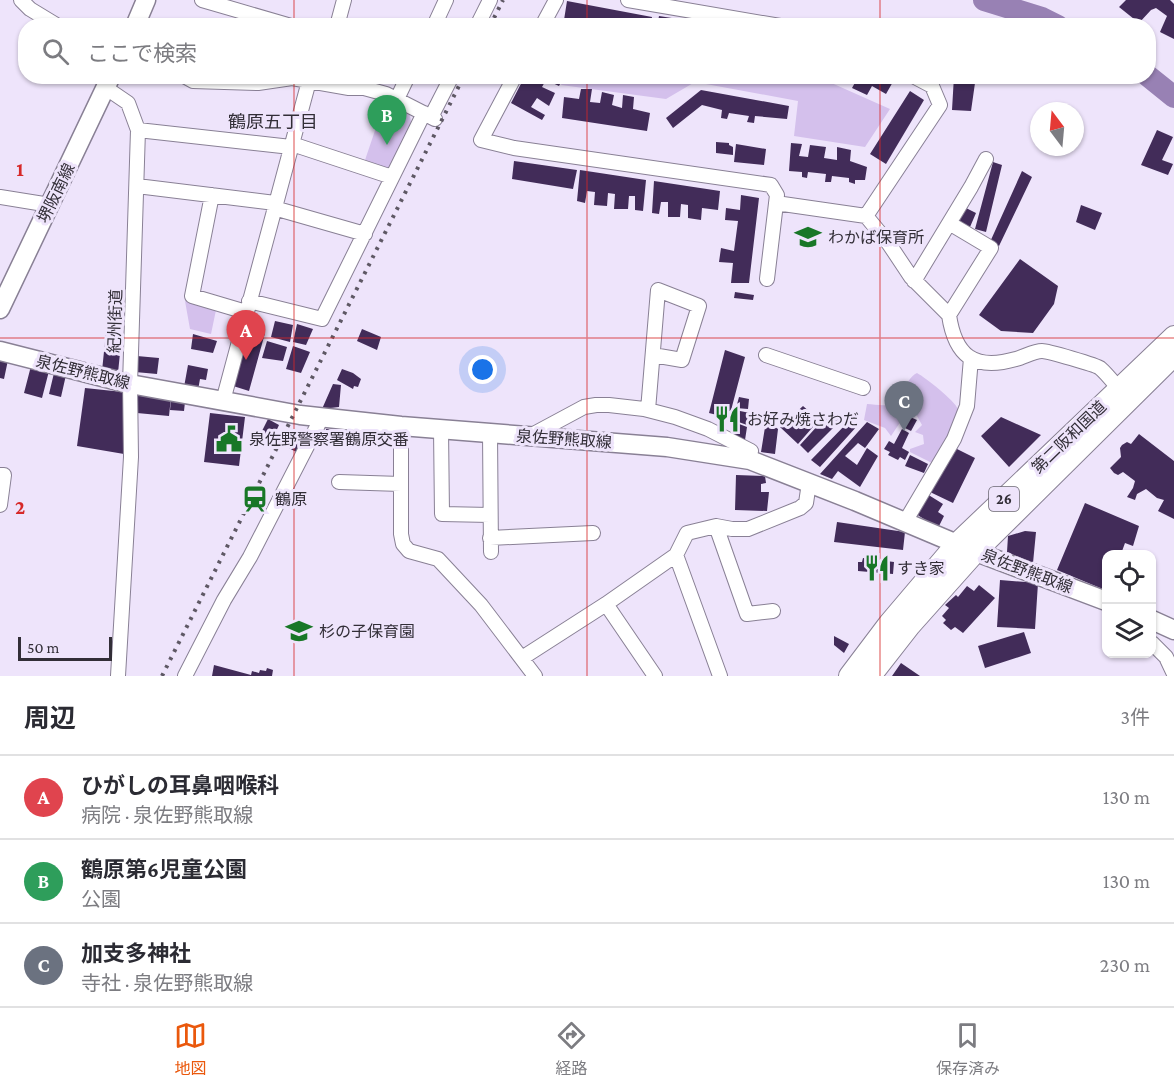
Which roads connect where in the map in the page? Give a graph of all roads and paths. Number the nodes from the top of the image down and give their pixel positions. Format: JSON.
{"nodes":[{"id":1,"x":21,"y":0,"type":"edge"},
{"id":2,"x":146,"y":0,"type":"edge"},
{"id":3,"x":202,"y":0,"type":"edge"},
{"id":4,"x":344,"y":0,"type":"edge"},
{"id":5,"x":446,"y":0,"type":"edge"},
{"id":6,"x":490,"y":0,"type":"edge"},
{"id":7,"x":556,"y":0,"type":"edge"},
{"id":8,"x":628,"y":0,"type":"edge"},
{"id":9,"x":239,"y":5,"type":"edge"},
{"id":10,"x":45,"y":18,"type":"edge"},
{"id":11,"x":138,"y":18,"type":"edge"},
{"id":12,"x":271,"y":18,"type":"edge"},
{"id":13,"x":339,"y":18,"type":"edge"},
{"id":14,"x":438,"y":18,"type":"edge"},
{"id":15,"x":481,"y":18,"type":"edge"},
{"id":16,"x":546,"y":18,"type":"edge"},
{"id":17,"x":733,"y":18,"type":"edge"},
{"id":18,"x":107,"y":84,"type":"edge"},
{"id":19,"x":110,"y":84,"type":"edge"},
{"id":20,"x":308,"y":84,"type":"edge"},
{"id":21,"x":326,"y":84,"type":"edge"},
{"id":22,"x":404,"y":84,"type":"edge"},
{"id":23,"x":448,"y":84,"type":"edge"},
{"id":24,"x":511,"y":84,"type":"edge"},
{"id":25,"x":928,"y":84,"type":"edge"},
{"id":26,"x":397,"y":99,"type":"junction"},
{"id":27,"x":430,"y":116,"type":"junction"},
{"id":28,"x":138,"y":130,"type":"junction"},
{"id":29,"x":291,"y":146,"type":"junction"},
{"id":30,"x":986,"y":159,"type":"dead end"},
{"id":31,"x":392,"y":177,"type":"junction"},
{"id":32,"x":137,"y":186,"type":"junction"},
{"id":33,"x":212,"y":195,"type":"junction"},
{"id":34,"x":0,"y":197,"type":"edge"},
{"id":35,"x":776,"y":203,"type":"junction"},
{"id":36,"x":50,"y":205,"type":"junction"},
{"id":37,"x":274,"y":206,"type":"junction"},
{"id":38,"x":866,"y":216,"type":"junction"},
{"id":39,"x":949,"y":223,"type":"junction"},
{"id":40,"x":365,"y":234,"type":"junction"},
{"id":41,"x":767,"y":279,"type":"dead end"},
{"id":42,"x":914,"y":281,"type":"junction"},
{"id":43,"x":248,"y":306,"type":"junction"},
{"id":44,"x":0,"y":309,"type":"edge"},
{"id":45,"x":949,"y":315,"type":"junction"},
{"id":46,"x":1174,"y":336,"type":"edge"},
{"id":47,"x":0,"y":351,"type":"edge"},
{"id":48,"x":653,"y":355,"type":"junction"},
{"id":49,"x":766,"y":355,"type":"dead end"},
{"id":50,"x":1174,"y":356,"type":"edge"},
{"id":51,"x":971,"y":358,"type":"junction"},
{"id":52,"x":129,"y":384,"type":"junction"},
{"id":53,"x":863,"y":388,"type":"dead end"},
{"id":54,"x":1119,"y":388,"type":"junction"},
{"id":55,"x":223,"y":401,"type":"junction"},
{"id":56,"x":648,"y":410,"type":"junction"},
{"id":57,"x":322,"y":417,"type":"junction"},
{"id":58,"x":401,"y":426,"type":"junction"},
{"id":59,"x":441,"y":429,"type":"junction"},
{"id":60,"x":490,"y":433,"type":"junction"},
{"id":61,"x":530,"y":436,"type":"junction"},
{"id":62,"x":751,"y":451,"type":"dead end"},
{"id":63,"x":0,"y":475,"type":"edge"},
{"id":64,"x":339,"y":482,"type":"dead end"},
{"id":65,"x":809,"y":483,"type":"junction"},
{"id":66,"x":401,"y":484,"type":"junction"},
{"id":67,"x":0,"y":505,"type":"edge"},
{"id":68,"x":490,"y":515,"type":"junction"},
{"id":69,"x":905,"y":522,"type":"junction"},
{"id":70,"x":716,"y":526,"type":"junction"},
{"id":71,"x":593,"y":533,"type":"dead end"},
{"id":72,"x":490,"y":538,"type":"junction"},
{"id":73,"x":956,"y":544,"type":"junction"},
{"id":74,"x":491,"y":552,"type":"dead end"},
{"id":75,"x":976,"y":552,"type":"junction"},
{"id":76,"x":676,"y":555,"type":"junction"},
{"id":77,"x":1102,"y":599,"type":"edge"},
{"id":78,"x":606,"y":604,"type":"junction"},
{"id":79,"x":773,"y":611,"type":"dead end"},
{"id":80,"x":1156,"y":622,"type":"edge"},
{"id":81,"x":1174,"y":630,"type":"edge"},
{"id":82,"x":1156,"y":647,"type":"edge"},
{"id":83,"x":522,"y":658,"type":"junction"},
{"id":84,"x":1174,"y":674,"type":"edge"},
{"id":85,"x":118,"y":676,"type":"edge"},
{"id":86,"x":185,"y":676,"type":"edge"},
{"id":87,"x":535,"y":676,"type":"edge"},
{"id":88,"x":655,"y":676,"type":"edge"},
{"id":89,"x":720,"y":676,"type":"edge"},
{"id":90,"x":849,"y":676,"type":"edge"},
{"id":91,"x":871,"y":676,"type":"edge"}],
"edges":[{"from":1,"to":10,"type":"street"},
{"from":2,"to":11,"type":"main road"},
{"from":3,"to":9,"type":"street"},
{"from":4,"to":13,"type":"street"},
{"from":5,"to":14,"type":"street"},
{"from":6,"to":15,"type":"street"},
{"from":7,"to":16,"type":"street"},
{"from":8,"to":17,"type":"street"},
{"from":9,"to":12,"type":"street"},
{"from":18,"to":36,"type":"main road","name":"堺阪南線"},
{"from":19,"to":28,"type":"street","name":"紀州街道"},
{"from":20,"to":29,"type":"street"},
{"from":21,"to":26,"type":"street"},
{"from":22,"to":26,"type":"street"},
{"from":23,"to":27,"type":"street"},
{"from":24,"to":35,"type":"street"},
{"from":25,"to":38,"type":"street"},
{"from":26,"to":27,"type":"street"},
{"from":27,"to":31,"type":"street"},
{"from":28,"to":29,"type":"street"},
{"from":28,"to":32,"type":"street","name":"紀州街道"},
{"from":29,"to":31,"type":"street"},
{"from":29,"to":37,"type":"street"},
{"from":30,"to":39,"type":"street"},
{"from":31,"to":40,"type":"street"},
{"from":32,"to":33,"type":"street"},
{"from":32,"to":52,"type":"street","name":"紀州街道"},
{"from":33,"to":37,"type":"street"},
{"from":33,"to":43,"type":"street"},
{"from":34,"to":36,"type":"street"},
{"from":35,"to":38,"type":"street"},
{"from":35,"to":41,"type":"street"},
{"from":36,"to":44,"type":"main road","name":"堺阪南線"},
{"from":37,"to":40,"type":"street"},
{"from":37,"to":43,"type":"street"},
{"from":38,"to":42,"type":"street"},
{"from":39,"to":42,"type":"street"},
{"from":39,"to":45,"type":"street"},
{"from":40,"to":43,"type":"street"},
{"from":42,"to":45,"type":"street"},
{"from":43,"to":55,"type":"street"},
{"from":45,"to":51,"type":"street"},
{"from":46,"to":54,"type":"highway","name":"第二阪和国道","number":"26"},
{"from":47,"to":52,"type":"main road","name":"泉佐野熊取線"},
{"from":48,"to":48,"type":"street"},
{"from":48,"to":56,"type":"street"},
{"from":49,"to":53,"type":"street"},
{"from":50,"to":75,"type":"highway","name":"第二阪和国道","number":"26"},
{"from":51,"to":54,"type":"street"},
{"from":51,"to":69,"type":"street"},
{"from":52,"to":55,"type":"main road","name":"泉佐野熊取線"},
{"from":52,"to":85,"type":"street","name":"紀州街道"},
{"from":54,"to":73,"type":"highway","name":"第二阪和国道","number":"26"},
{"from":55,"to":57,"type":"main road","name":"泉佐野熊取線"},
{"from":56,"to":61,"type":"street"},
{"from":56,"to":62,"type":"street"},
{"from":57,"to":58,"type":"main road","name":"泉佐野熊取線"},
{"from":57,"to":86,"type":"street"},
{"from":58,"to":59,"type":"main road","name":"泉佐野熊取線"},
{"from":58,"to":66,"type":"street"},
{"from":59,"to":60,"type":"main road","name":"泉佐野熊取線"},
{"from":59,"to":68,"type":"street"},
{"from":60,"to":61,"type":"main road","name":"泉佐野熊取線"},
{"from":60,"to":68,"type":"street"},
{"from":61,"to":65,"type":"main road","name":"泉佐野熊取線"},
{"from":63,"to":67,"type":"street"},
{"from":64,"to":66,"type":"street"},
{"from":65,"to":69,"type":"main road","name":"泉佐野熊取線"},
{"from":65,"to":70,"type":"street"},
{"from":66,"to":83,"type":"street"},
{"from":68,"to":72,"type":"street"},
{"from":69,"to":73,"type":"main road","name":"泉佐野熊取線"},
{"from":70,"to":76,"type":"street"},
{"from":70,"to":79,"type":"street"},
{"from":71,"to":72,"type":"street"},
{"from":72,"to":74,"type":"street"},
{"from":73,"to":75,"type":"main road","name":"泉佐野熊取線"},
{"from":73,"to":90,"type":"highway","name":"第二阪和国道","number":"26"},
{"from":75,"to":77,"type":"main road","name":"泉佐野熊取線"},
{"from":75,"to":91,"type":"highway","name":"第二阪和国道","number":"26"},
{"from":76,"to":78,"type":"street"},
{"from":76,"to":89,"type":"street"},
{"from":78,"to":83,"type":"street"},
{"from":78,"to":88,"type":"street"},
{"from":80,"to":81,"type":"main road"},
{"from":82,"to":84,"type":"street"},
{"from":83,"to":87,"type":"street"}]}
